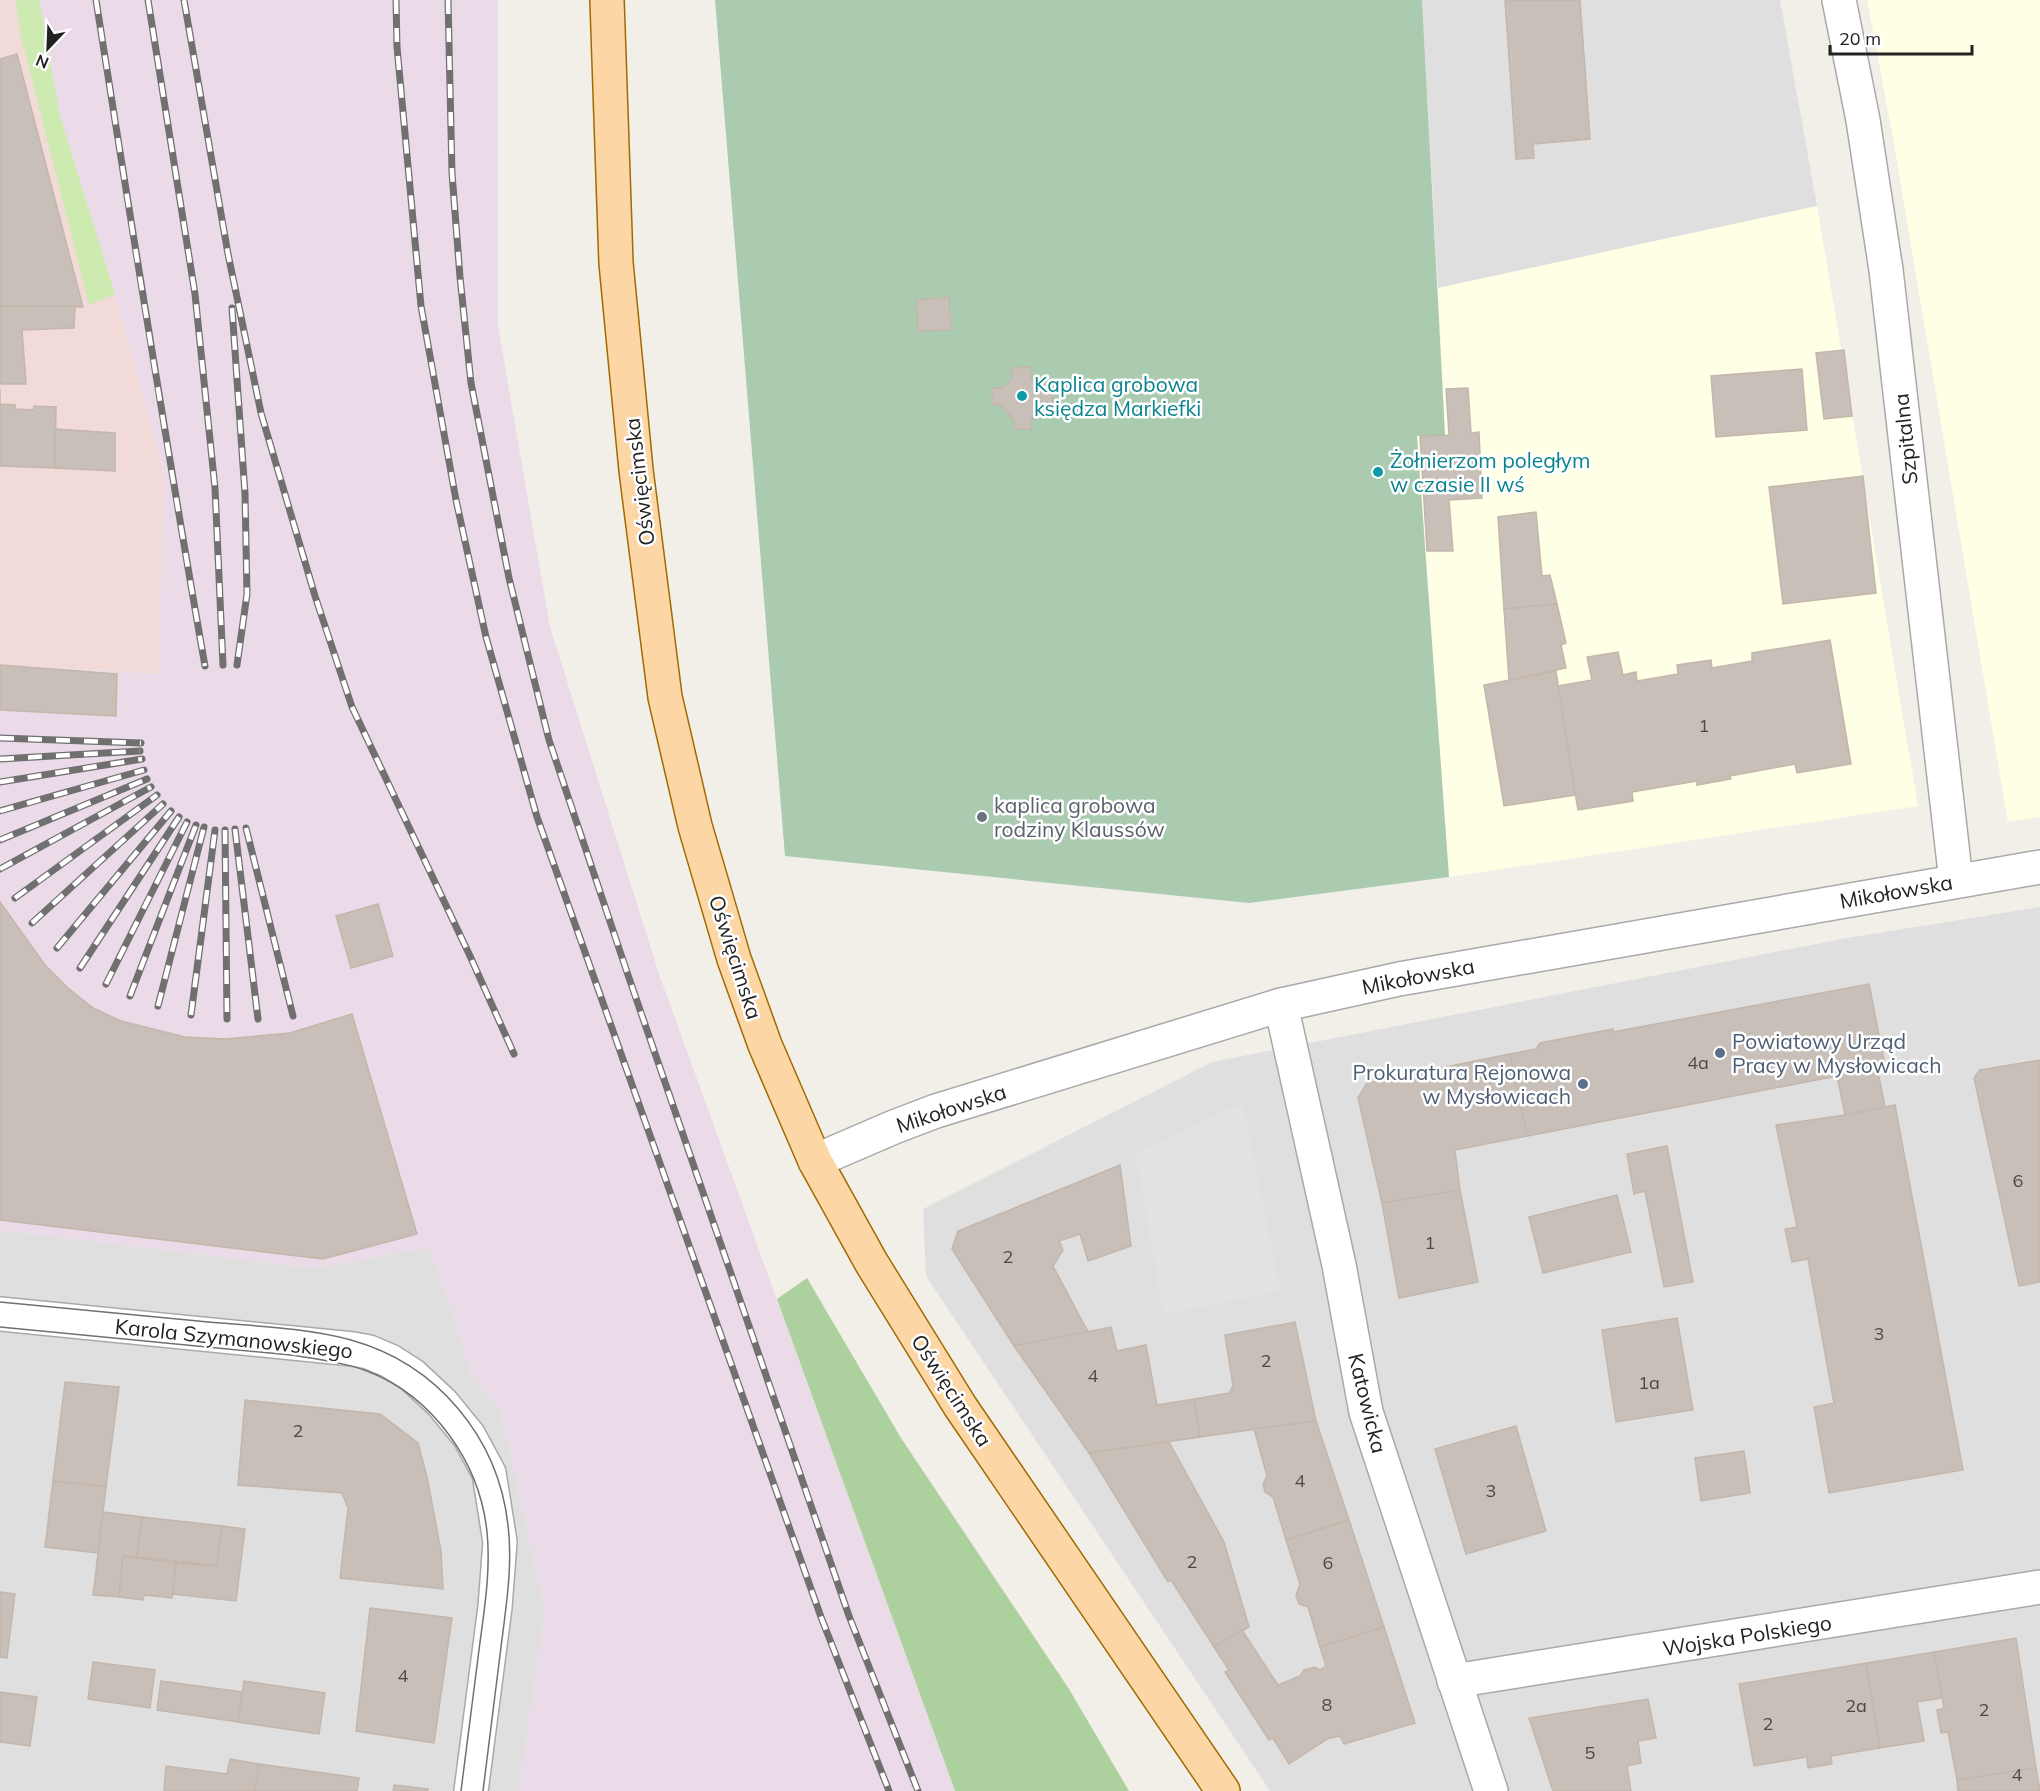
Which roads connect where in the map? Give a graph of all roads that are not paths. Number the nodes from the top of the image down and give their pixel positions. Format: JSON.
{"nodes":[{"id":1,"x":607,"y":0,"type":"edge"},
{"id":2,"x":1839,"y":0,"type":"edge"},
{"id":3,"x":2040,"y":867,"type":"edge"},
{"id":4,"x":1956,"y":881,"type":"junction"},
{"id":5,"x":1281,"y":1005,"type":"junction"},
{"id":6,"x":815,"y":1161,"type":"junction"},
{"id":7,"x":0,"y":1314,"type":"edge"},
{"id":8,"x":2040,"y":1587,"type":"edge"},
{"id":9,"x":1454,"y":1681,"type":"junction"},
{"id":10,"x":471,"y":1791,"type":"edge"},
{"id":11,"x":1223,"y":1791,"type":"edge"},
{"id":12,"x":1491,"y":1791,"type":"edge"}],
"edges":[{"from":1,"to":6,"type":"main road","name":"Oświęcimska"},
{"from":2,"to":4,"type":"street","name":"Szpitalna"},
{"from":3,"to":4,"type":"street","name":"Mikołowska"},
{"from":4,"to":5,"type":"street","name":"Mikołowska"},
{"from":5,"to":6,"type":"street","name":"Mikołowska"},
{"from":5,"to":9,"type":"street","name":"Katowicka"},
{"from":6,"to":11,"type":"main road","name":"Oświęcimska"},
{"from":7,"to":10,"type":"street","name":"Karola Szymanowskiego"},
{"from":8,"to":9,"type":"street","name":"Wojska Polskiego"},
{"from":9,"to":12,"type":"street","name":"Katowicka"}]}
